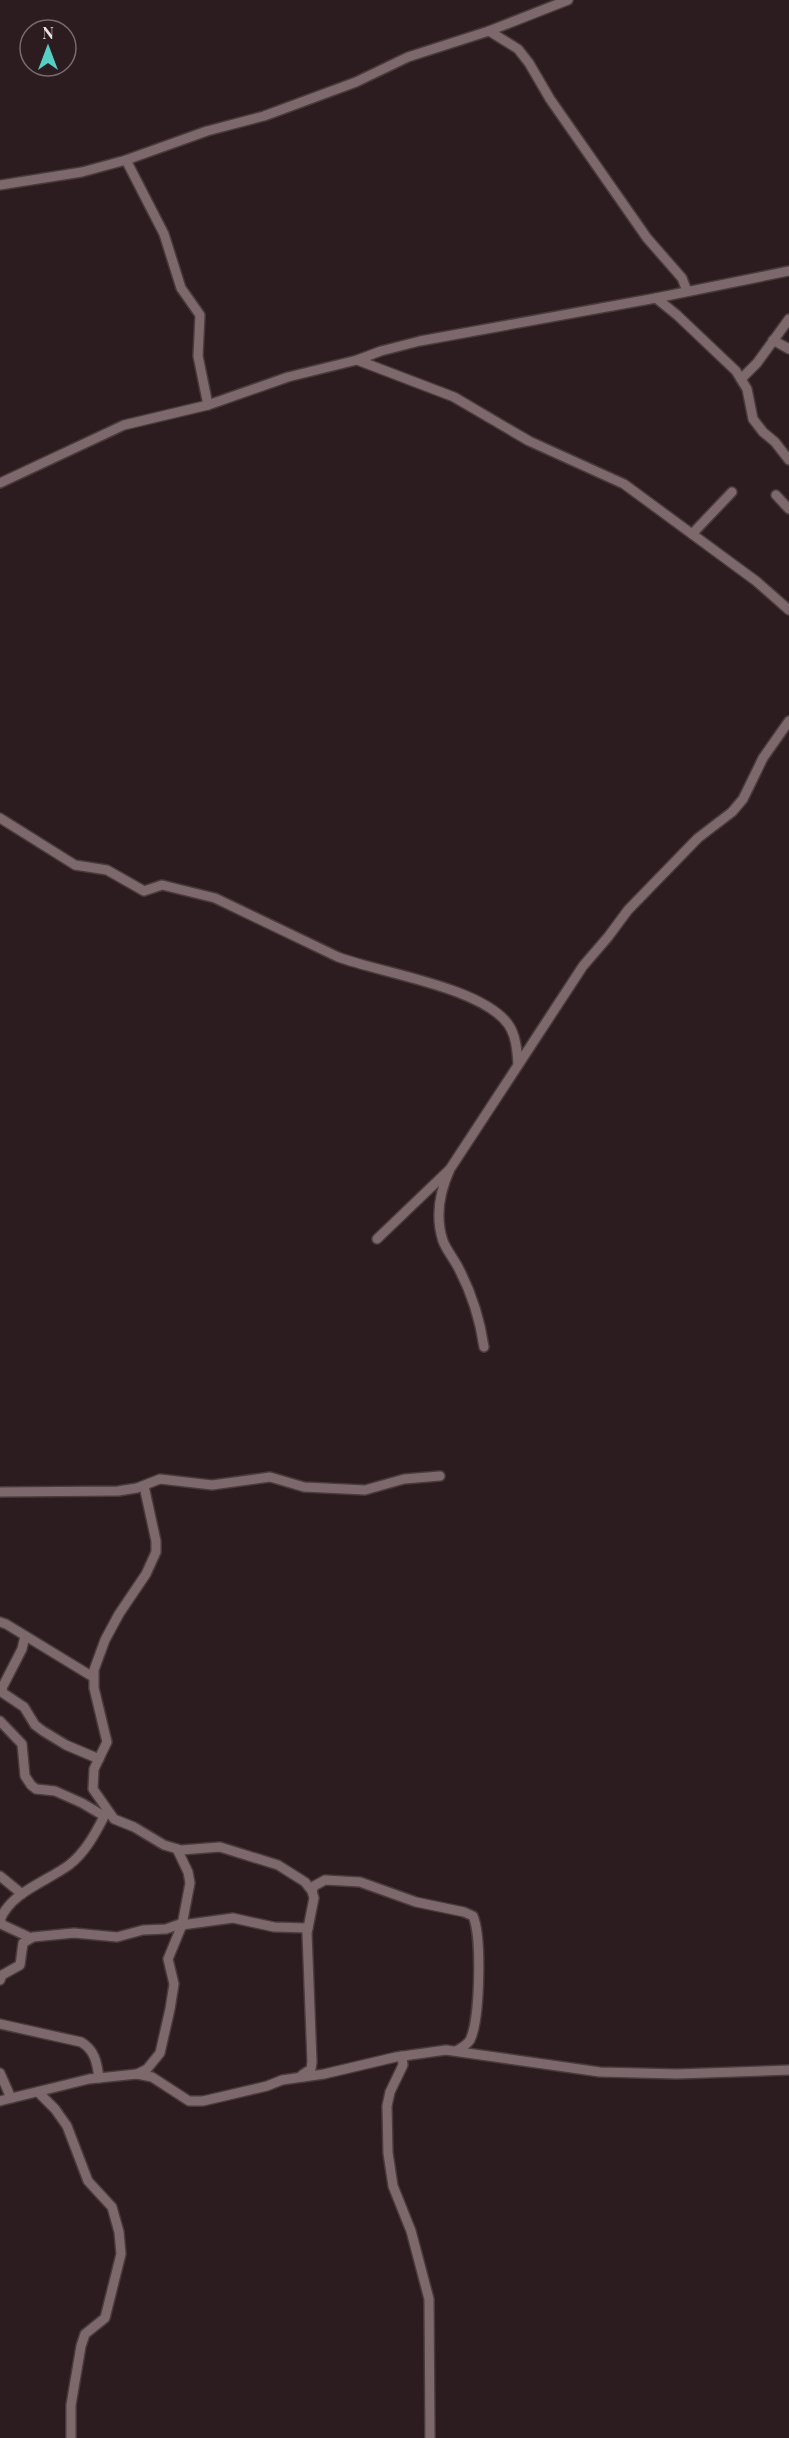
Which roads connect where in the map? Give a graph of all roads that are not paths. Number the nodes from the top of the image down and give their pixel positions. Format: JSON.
{"nodes":[{"id":1,"x":568,"y":0,"type":"edge"},
{"id":2,"x":489,"y":31,"type":"junction"},
{"id":3,"x":126,"y":160,"type":"junction"},
{"id":4,"x":0,"y":185,"type":"edge"},
{"id":5,"x":789,"y":271,"type":"edge"},
{"id":6,"x":687,"y":291,"type":"junction"},
{"id":7,"x":656,"y":298,"type":"junction"},
{"id":8,"x":789,"y":319,"type":"edge"},
{"id":9,"x":773,"y":340,"type":"junction"},
{"id":10,"x":789,"y":349,"type":"edge"},
{"id":11,"x":357,"y":360,"type":"junction"},
{"id":12,"x":741,"y":379,"type":"junction"},
{"id":13,"x":208,"y":405,"type":"junction"},
{"id":14,"x":789,"y":460,"type":"edge"},
{"id":15,"x":0,"y":483,"type":"edge"},
{"id":16,"x":732,"y":492,"type":"dead end"},
{"id":17,"x":776,"y":495,"type":"dead end"},
{"id":18,"x":789,"y":509,"type":"edge"},
{"id":19,"x":692,"y":534,"type":"junction"},
{"id":20,"x":789,"y":610,"type":"edge"},
{"id":21,"x":789,"y":721,"type":"edge"},
{"id":22,"x":0,"y":818,"type":"edge"},
{"id":23,"x":518,"y":1064,"type":"junction"},
{"id":24,"x":450,"y":1169,"type":"junction"},
{"id":25,"x":377,"y":1239,"type":"dead end"},
{"id":26,"x":484,"y":1347,"type":"dead end"},
{"id":27,"x":440,"y":1476,"type":"dead end"},
{"id":28,"x":144,"y":1486,"type":"junction"},
{"id":29,"x":0,"y":1492,"type":"edge"},
{"id":30,"x":0,"y":1622,"type":"edge"},
{"id":31,"x":25,"y":1636,"type":"junction"},
{"id":32,"x":93,"y":1677,"type":"junction"},
{"id":33,"x":2,"y":1726,"type":"edge"},
{"id":34,"x":99,"y":1759,"type":"junction"},
{"id":35,"x":105,"y":1814,"type":"junction"},
{"id":36,"x":177,"y":1849,"type":"junction"},
{"id":37,"x":0,"y":1876,"type":"edge"},
{"id":38,"x":312,"y":1890,"type":"junction"},
{"id":39,"x":22,"y":1894,"type":"junction"},
{"id":40,"x":5,"y":1903,"type":"edge"},
{"id":41,"x":0,"y":1921,"type":"edge"},
{"id":42,"x":182,"y":1924,"type":"junction"},
{"id":43,"x":308,"y":1928,"type":"junction"},
{"id":44,"x":31,"y":1938,"type":"junction"},
{"id":45,"x":0,"y":1980,"type":"edge"},
{"id":46,"x":0,"y":2024,"type":"edge"},
{"id":47,"x":455,"y":2051,"type":"junction"},
{"id":48,"x":402,"y":2056,"type":"junction"},
{"id":49,"x":789,"y":2070,"type":"edge"},
{"id":50,"x":0,"y":2073,"type":"edge"},
{"id":51,"x":135,"y":2075,"type":"junction"},
{"id":52,"x":300,"y":2076,"type":"junction"},
{"id":53,"x":99,"y":2078,"type":"junction"},
{"id":54,"x":38,"y":2092,"type":"junction"},
{"id":55,"x":11,"y":2098,"type":"junction"},
{"id":56,"x":0,"y":2101,"type":"edge"},
{"id":57,"x":71,"y":2438,"type":"edge"},
{"id":58,"x":430,"y":2438,"type":"edge"}],
"edges":[{"from":1,"to":2,"type":"street"},
{"from":2,"to":3,"type":"street"},
{"from":2,"to":6,"type":"street"},
{"from":3,"to":4,"type":"street"},
{"from":3,"to":13,"type":"street"},
{"from":5,"to":6,"type":"street"},
{"from":6,"to":7,"type":"street"},
{"from":7,"to":11,"type":"street"},
{"from":7,"to":12,"type":"street"},
{"from":8,"to":9,"type":"street"},
{"from":9,"to":10,"type":"street"},
{"from":9,"to":12,"type":"street"},
{"from":11,"to":13,"type":"street"},
{"from":11,"to":19,"type":"street"},
{"from":12,"to":14,"type":"street"},
{"from":13,"to":15,"type":"street"},
{"from":16,"to":19,"type":"street"},
{"from":17,"to":18,"type":"street"},
{"from":19,"to":20,"type":"street"},
{"from":21,"to":23,"type":"street"},
{"from":22,"to":23,"type":"street"},
{"from":23,"to":24,"type":"street"},
{"from":24,"to":25,"type":"street"},
{"from":24,"to":26,"type":"street"},
{"from":27,"to":28,"type":"street"},
{"from":28,"to":29,"type":"street"},
{"from":28,"to":32,"type":"street"},
{"from":30,"to":31,"type":"street"},
{"from":31,"to":32,"type":"street"},
{"from":31,"to":34,"type":"street"},
{"from":32,"to":34,"type":"street"},
{"from":33,"to":35,"type":"street"},
{"from":34,"to":35,"type":"street"},
{"from":35,"to":36,"type":"street"},
{"from":35,"to":39,"type":"street"},
{"from":36,"to":38,"type":"street"},
{"from":36,"to":42,"type":"street"},
{"from":37,"to":39,"type":"street"},
{"from":38,"to":43,"type":"street"},
{"from":38,"to":47,"type":"street"},
{"from":39,"to":40,"type":"street"},
{"from":40,"to":41,"type":"street"},
{"from":41,"to":44,"type":"street"},
{"from":42,"to":43,"type":"street"},
{"from":42,"to":44,"type":"street"},
{"from":42,"to":51,"type":"street"},
{"from":43,"to":52,"type":"street"},
{"from":44,"to":45,"type":"street"},
{"from":46,"to":53,"type":"street"},
{"from":47,"to":48,"type":"street"},
{"from":47,"to":49,"type":"street"},
{"from":48,"to":52,"type":"street"},
{"from":48,"to":58,"type":"street"},
{"from":50,"to":55,"type":"street"},
{"from":51,"to":52,"type":"street"},
{"from":51,"to":53,"type":"street"},
{"from":53,"to":54,"type":"street"},
{"from":54,"to":55,"type":"street"},
{"from":54,"to":57,"type":"street"},
{"from":55,"to":56,"type":"street"}]}
